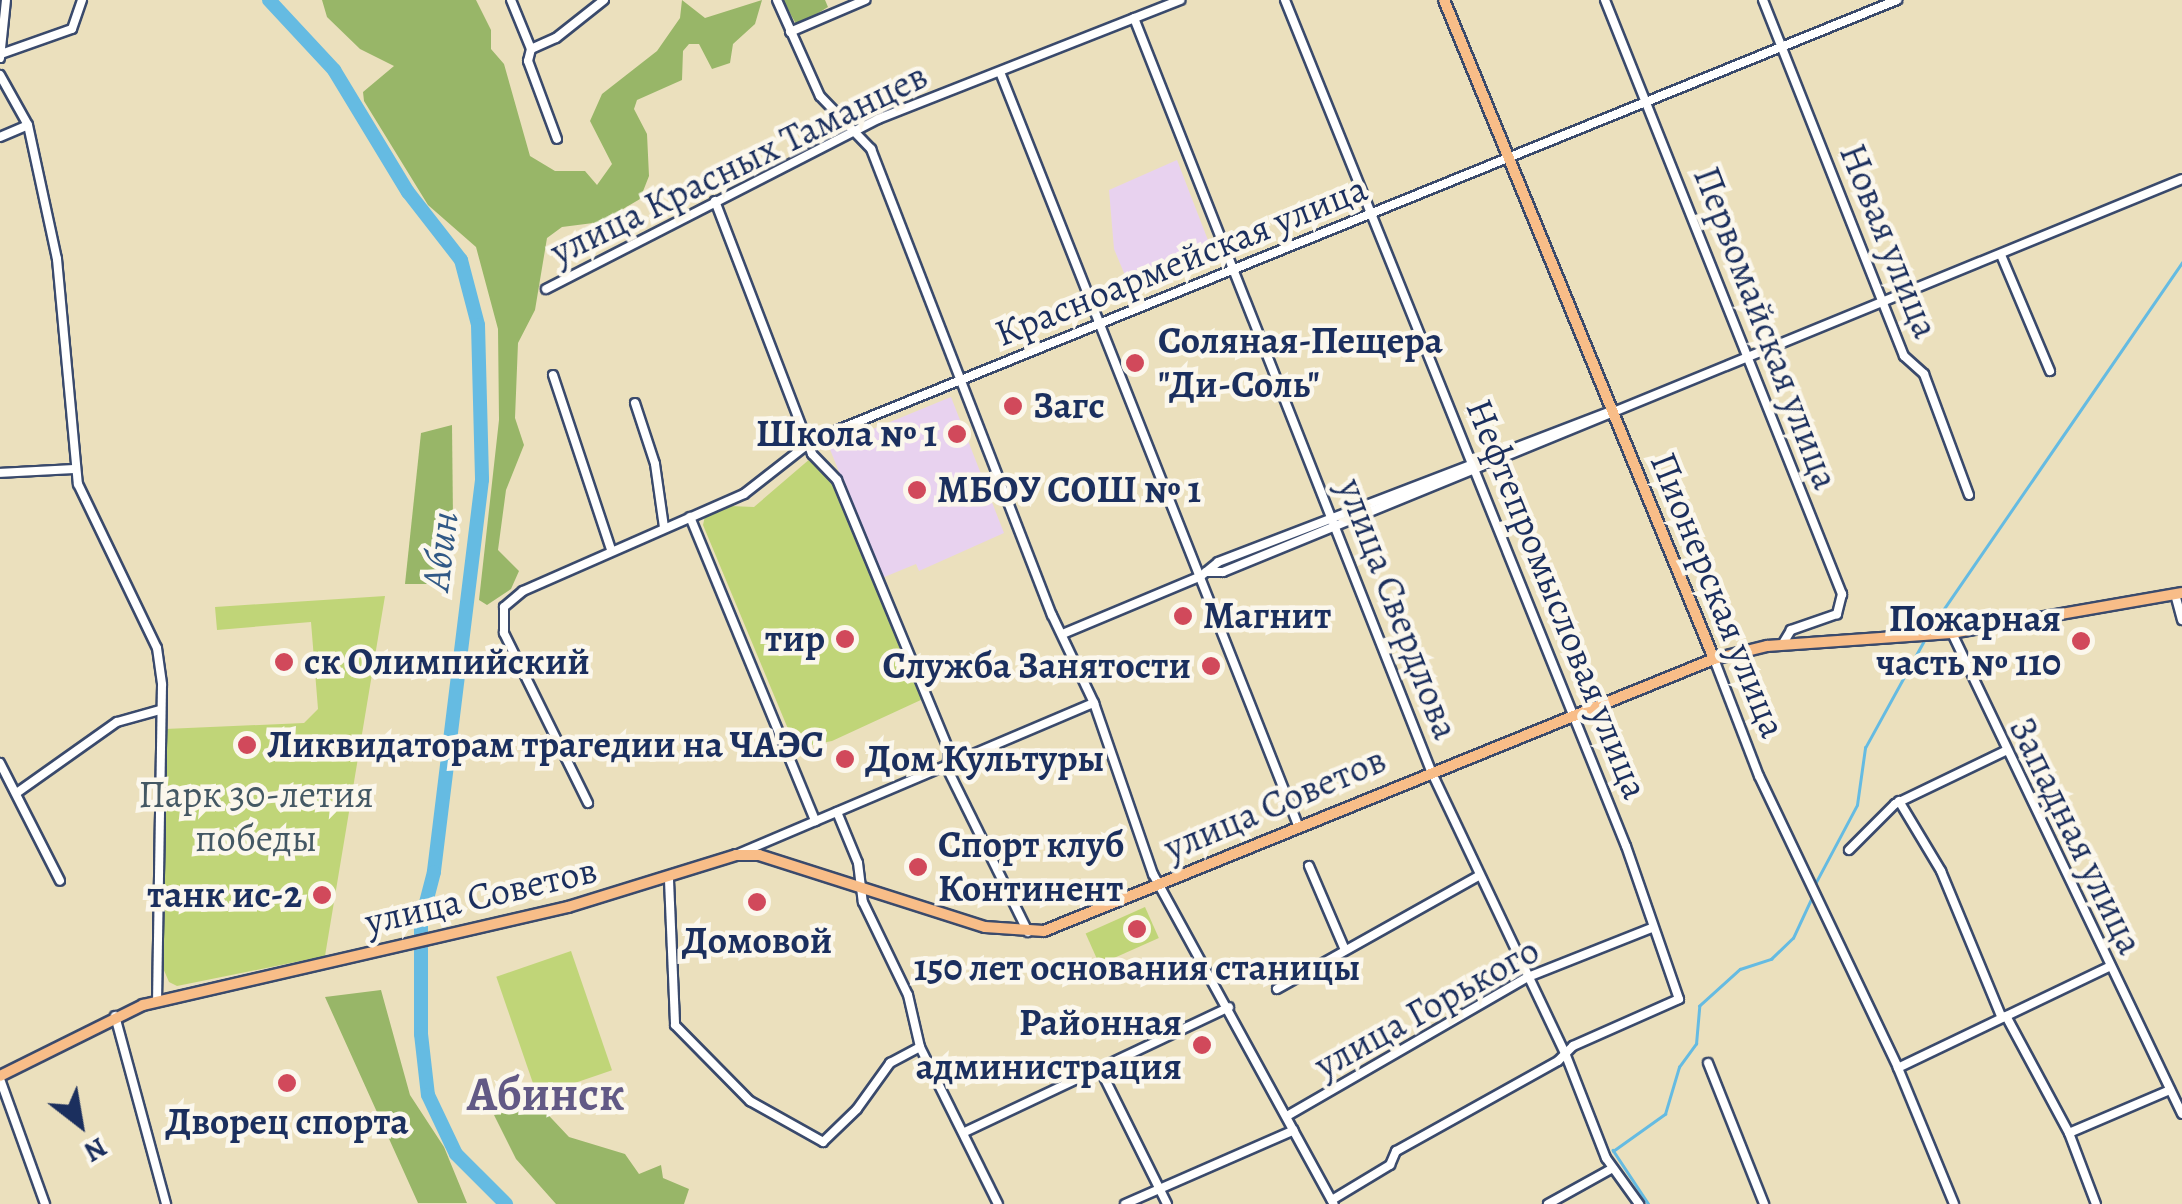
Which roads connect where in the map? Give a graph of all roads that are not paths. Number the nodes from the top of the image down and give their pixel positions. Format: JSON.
{"nodes":[{"id":1,"x":6,"y":0,"type":"edge"},
{"id":2,"x":82,"y":0,"type":"edge"},
{"id":3,"x":510,"y":0,"type":"edge"},
{"id":4,"x":604,"y":0,"type":"edge"},
{"id":5,"x":777,"y":0,"type":"edge"},
{"id":6,"x":865,"y":0,"type":"edge"},
{"id":7,"x":1180,"y":0,"type":"edge"},
{"id":8,"x":1285,"y":0,"type":"edge"},
{"id":9,"x":1444,"y":0,"type":"edge"},
{"id":10,"x":1605,"y":0,"type":"edge"},
{"id":11,"x":1763,"y":0,"type":"edge"},
{"id":12,"x":1897,"y":0,"type":"edge"},
{"id":13,"x":1134,"y":18,"type":"junction"},
{"id":14,"x":790,"y":32,"type":"junction"},
{"id":15,"x":1782,"y":48,"type":"junction"},
{"id":16,"x":530,"y":49,"type":"junction"},
{"id":17,"x":0,"y":56,"type":"edge"},
{"id":18,"x":1000,"y":72,"type":"junction"},
{"id":19,"x":0,"y":74,"type":"edge"},
{"id":20,"x":1650,"y":104,"type":"junction"},
{"id":21,"x":28,"y":125,"type":"junction"},
{"id":22,"x":859,"y":132,"type":"junction"},
{"id":23,"x":0,"y":137,"type":"edge"},
{"id":24,"x":556,"y":139,"type":"dead end"},
{"id":25,"x":1510,"y":161,"type":"junction"},
{"id":26,"x":2182,"y":179,"type":"edge"},
{"id":27,"x":716,"y":200,"type":"junction"},
{"id":28,"x":1374,"y":212,"type":"junction"},
{"id":29,"x":2001,"y":255,"type":"junction"},
{"id":30,"x":1238,"y":269,"type":"junction"},
{"id":31,"x":546,"y":289,"type":"dead end"},
{"id":32,"x":1883,"y":299,"type":"junction"},
{"id":33,"x":1101,"y":324,"type":"junction"},
{"id":34,"x":1748,"y":352,"type":"junction"},
{"id":35,"x":2050,"y":371,"type":"dead end"},
{"id":36,"x":554,"y":375,"type":"dead end"},
{"id":37,"x":961,"y":380,"type":"junction"},
{"id":38,"x":635,"y":403,"type":"dead end"},
{"id":39,"x":1612,"y":412,"type":"junction"},
{"id":40,"x":808,"y":444,"type":"junction"},
{"id":41,"x":1474,"y":466,"type":"junction"},
{"id":42,"x":75,"y":469,"type":"junction"},
{"id":43,"x":0,"y":473,"type":"edge"},
{"id":44,"x":1969,"y":494,"type":"dead end"},
{"id":45,"x":1333,"y":516,"type":"junction"},
{"id":46,"x":690,"y":517,"type":"junction"},
{"id":47,"x":664,"y":527,"type":"junction"},
{"id":48,"x":1334,"y":527,"type":"junction"},
{"id":49,"x":611,"y":549,"type":"junction"},
{"id":50,"x":1204,"y":574,"type":"junction"},
{"id":51,"x":2178,"y":594,"type":"edge"},
{"id":52,"x":2182,"y":620,"type":"edge"},
{"id":53,"x":1065,"y":633,"type":"junction"},
{"id":54,"x":1952,"y":633,"type":"junction"},
{"id":55,"x":1782,"y":644,"type":"junction"},
{"id":56,"x":1714,"y":659,"type":"junction"},
{"id":57,"x":1094,"y":703,"type":"junction"},
{"id":58,"x":160,"y":710,"type":"junction"},
{"id":59,"x":1572,"y":716,"type":"junction"},
{"id":60,"x":2004,"y":750,"type":"junction"},
{"id":61,"x":0,"y":763,"type":"edge"},
{"id":62,"x":948,"y":768,"type":"junction"},
{"id":63,"x":1431,"y":771,"type":"junction"},
{"id":64,"x":18,"y":792,"type":"junction"},
{"id":65,"x":588,"y":802,"type":"dead end"},
{"id":66,"x":1900,"y":802,"type":"junction"},
{"id":67,"x":837,"y":812,"type":"junction"},
{"id":68,"x":814,"y":821,"type":"junction"},
{"id":69,"x":1298,"y":826,"type":"junction"},
{"id":70,"x":1849,"y":850,"type":"dead end"},
{"id":71,"x":736,"y":855,"type":"junction"},
{"id":72,"x":1309,"y":866,"type":"dead end"},
{"id":73,"x":1478,"y":876,"type":"junction"},
{"id":74,"x":669,"y":880,"type":"junction"},
{"id":75,"x":60,"y":881,"type":"dead end"},
{"id":76,"x":1163,"y":883,"type":"junction"},
{"id":77,"x":860,"y":888,"type":"junction"},
{"id":78,"x":1652,"y":928,"type":"junction"},
{"id":79,"x":1028,"y":932,"type":"junction"},
{"id":80,"x":1346,"y":950,"type":"junction"},
{"id":81,"x":2109,"y":967,"type":"junction"},
{"id":82,"x":1528,"y":978,"type":"junction"},
{"id":83,"x":1277,"y":989,"type":"dead end"},
{"id":84,"x":157,"y":1001,"type":"junction"},
{"id":85,"x":1228,"y":1006,"type":"junction"},
{"id":86,"x":115,"y":1016,"type":"junction"},
{"id":87,"x":2004,"y":1017,"type":"junction"},
{"id":88,"x":920,"y":1047,"type":"junction"},
{"id":89,"x":1565,"y":1053,"type":"junction"},
{"id":90,"x":1708,"y":1063,"type":"dead end"},
{"id":91,"x":1099,"y":1068,"type":"junction"},
{"id":92,"x":1898,"y":1068,"type":"junction"},
{"id":93,"x":0,"y":1077,"type":"edge"},
{"id":94,"x":2170,"y":1090,"type":"junction"},
{"id":95,"x":2182,"y":1114,"type":"edge"},
{"id":96,"x":1286,"y":1116,"type":"junction"},
{"id":97,"x":1294,"y":1130,"type":"junction"},
{"id":98,"x":965,"y":1132,"type":"junction"},
{"id":99,"x":2069,"y":1133,"type":"junction"},
{"id":100,"x":1613,"y":1168,"type":"junction"},
{"id":101,"x":1160,"y":1190,"type":"junction"},
{"id":102,"x":1333,"y":1202,"type":"edge"},
{"id":103,"x":45,"y":1204,"type":"edge"},
{"id":104,"x":166,"y":1204,"type":"edge"},
{"id":105,"x":998,"y":1204,"type":"edge"},
{"id":106,"x":1125,"y":1204,"type":"edge"},
{"id":107,"x":1167,"y":1204,"type":"edge"},
{"id":108,"x":1548,"y":1204,"type":"edge"},
{"id":109,"x":1639,"y":1204,"type":"edge"},
{"id":110,"x":1764,"y":1204,"type":"edge"},
{"id":111,"x":1954,"y":1204,"type":"edge"},
{"id":112,"x":2096,"y":1204,"type":"edge"}],
"edges":[{"from":1,"to":17,"type":"street"},
{"from":2,"to":17,"type":"street"},
{"from":3,"to":16,"type":"street"},
{"from":4,"to":16,"type":"street"},
{"from":5,"to":14,"type":"street"},
{"from":6,"to":14,"type":"street"},
{"from":7,"to":13,"type":"street","name":"улица Красных Таманцев"},
{"from":8,"to":28,"type":"street","name":"Нефтепромысловая улица"},
{"from":9,"to":25,"type":"main road","name":"Пионерская улица"},
{"from":10,"to":20,"type":"street","name":"Первомайская улица"},
{"from":11,"to":15,"type":"street","name":"Новая улица"},
{"from":12,"to":15,"type":"street","name":"Красноармейская улица"},
{"from":13,"to":18,"type":"street","name":"улица Красных Таманцев"},
{"from":13,"to":30,"type":"street","name":"улица Свердлова"},
{"from":14,"to":22,"type":"street"},
{"from":15,"to":20,"type":"street","name":"Красноармейская улица"},
{"from":15,"to":32,"type":"street","name":"Новая улица"},
{"from":16,"to":24,"type":"street"},
{"from":18,"to":22,"type":"street","name":"улица Красных Таманцев"},
{"from":18,"to":33,"type":"street"},
{"from":19,"to":21,"type":"street"},
{"from":20,"to":25,"type":"street","name":"Красноармейская улица"},
{"from":20,"to":34,"type":"street","name":"Первомайская улица"},
{"from":21,"to":23,"type":"street"},
{"from":21,"to":42,"type":"street"},
{"from":22,"to":27,"type":"street","name":"улица Красных Таманцев"},
{"from":22,"to":37,"type":"street"},
{"from":25,"to":28,"type":"street","name":"Красноармейская улица"},
{"from":25,"to":39,"type":"main road","name":"Пионерская улица"},
{"from":26,"to":29,"type":"street"},
{"from":27,"to":31,"type":"street","name":"улица Красных Таманцев"},
{"from":27,"to":40,"type":"street"},
{"from":28,"to":30,"type":"street","name":"Красноармейская улица"},
{"from":28,"to":41,"type":"street","name":"Нефтепромысловая улица"},
{"from":29,"to":32,"type":"street"},
{"from":29,"to":35,"type":"street"},
{"from":30,"to":33,"type":"street","name":"Красноармейская улица"},
{"from":30,"to":45,"type":"street","name":"улица Свердлова"},
{"from":32,"to":34,"type":"street"},
{"from":32,"to":44,"type":"street","name":"Новая улица"},
{"from":33,"to":37,"type":"street","name":"Красноармейская улица"},
{"from":33,"to":50,"type":"street"},
{"from":34,"to":39,"type":"street"},
{"from":34,"to":55,"type":"street","name":"Первомайская улица"},
{"from":36,"to":49,"type":"street"},
{"from":37,"to":40,"type":"street","name":"Красноармейская улица"},
{"from":37,"to":53,"type":"street"},
{"from":38,"to":47,"type":"street"},
{"from":39,"to":41,"type":"street"},
{"from":39,"to":56,"type":"main road","name":"Пионерская улица"},
{"from":40,"to":46,"type":"street","name":"Красноармейская улица"},
{"from":40,"to":62,"type":"street"},
{"from":41,"to":45,"type":"street"},
{"from":41,"to":48,"type":"street"},
{"from":41,"to":59,"type":"street","name":"Нефтепромысловая улица"},
{"from":42,"to":43,"type":"street"},
{"from":42,"to":58,"type":"street"},
{"from":45,"to":48,"type":"street","name":"улица Свердлова"},
{"from":45,"to":50,"type":"street"},
{"from":46,"to":47,"type":"street","name":"Красноармейская улица"},
{"from":46,"to":68,"type":"street"},
{"from":47,"to":49,"type":"street","name":"Красноармейская улица"},
{"from":48,"to":50,"type":"street"},
{"from":48,"to":63,"type":"street","name":"улица Свердлова"},
{"from":49,"to":65,"type":"street","name":"Красноармейская улица"},
{"from":50,"to":53,"type":"street"},
{"from":50,"to":69,"type":"street"},
{"from":51,"to":52,"type":"street"},
{"from":51,"to":54,"type":"main road","name":"улица Советов"},
{"from":53,"to":57,"type":"street"},
{"from":54,"to":55,"type":"main road","name":"улица Советов"},
{"from":54,"to":60,"type":"street","name":"Западная улица"},
{"from":55,"to":56,"type":"main road","name":"улица Советов"},
{"from":56,"to":59,"type":"main road","name":"улица Советов"},
{"from":56,"to":92,"type":"street","name":"Пионерская улица"},
{"from":57,"to":62,"type":"street"},
{"from":57,"to":76,"type":"street"},
{"from":58,"to":64,"type":"street"},
{"from":58,"to":84,"type":"street"},
{"from":59,"to":63,"type":"main road","name":"улица Советов"},
{"from":59,"to":78,"type":"street","name":"Нефтепромысловая улица"},
{"from":60,"to":66,"type":"street"},
{"from":60,"to":81,"type":"street","name":"Западная улица"},
{"from":61,"to":64,"type":"street"},
{"from":62,"to":67,"type":"street"},
{"from":62,"to":79,"type":"street"},
{"from":63,"to":69,"type":"main road","name":"улица Советов"},
{"from":63,"to":73,"type":"street","name":"улица Свердлова"},
{"from":64,"to":75,"type":"street"},
{"from":66,"to":70,"type":"street"},
{"from":66,"to":87,"type":"street"},
{"from":67,"to":68,"type":"street"},
{"from":67,"to":77,"type":"street"},
{"from":68,"to":71,"type":"street"},
{"from":69,"to":76,"type":"main road","name":"улица Советов"},
{"from":71,"to":74,"type":"main road","name":"улица Советов"},
{"from":71,"to":77,"type":"main road","name":"улица Советов"},
{"from":72,"to":80,"type":"street"},
{"from":73,"to":80,"type":"street"},
{"from":73,"to":82,"type":"street","name":"улица Свердлова"},
{"from":74,"to":84,"type":"main road","name":"улица Советов"},
{"from":74,"to":88,"type":"street"},
{"from":76,"to":79,"type":"main road","name":"улица Советов"},
{"from":76,"to":85,"type":"street"},
{"from":77,"to":79,"type":"main road","name":"улица Советов"},
{"from":77,"to":88,"type":"street"},
{"from":78,"to":82,"type":"street","name":"улица Горького"},
{"from":78,"to":89,"type":"street","name":"Нефтепромысловая улица"},
{"from":80,"to":83,"type":"street"},
{"from":81,"to":87,"type":"street"},
{"from":81,"to":94,"type":"street","name":"Западная улица"},
{"from":82,"to":89,"type":"street","name":"улица Свердлова"},
{"from":82,"to":96,"type":"street","name":"улица Горького"},
{"from":84,"to":86,"type":"main road","name":"улица Советов"},
{"from":85,"to":91,"type":"street"},
{"from":85,"to":96,"type":"street"},
{"from":86,"to":93,"type":"main road","name":"улица Советов"},
{"from":86,"to":104,"type":"street"},
{"from":87,"to":92,"type":"street"},
{"from":87,"to":99,"type":"street"},
{"from":88,"to":98,"type":"street"},
{"from":89,"to":100,"type":"street","name":"улица Свердлова"},
{"from":89,"to":102,"type":"street"},
{"from":90,"to":110,"type":"street"},
{"from":91,"to":98,"type":"street"},
{"from":91,"to":101,"type":"street"},
{"from":92,"to":111,"type":"street","name":"Пионерская улица"},
{"from":93,"to":103,"type":"street"},
{"from":94,"to":95,"type":"street","name":"Западная улица"},
{"from":94,"to":99,"type":"street"},
{"from":96,"to":97,"type":"street"},
{"from":97,"to":101,"type":"street","name":"улица Горького"},
{"from":97,"to":102,"type":"street"},
{"from":98,"to":105,"type":"street"},
{"from":99,"to":112,"type":"street"},
{"from":100,"to":108,"type":"street"},
{"from":100,"to":109,"type":"street","name":"улица Свердлова"},
{"from":101,"to":106,"type":"street","name":"улица Горького"},
{"from":101,"to":107,"type":"street"}]}
